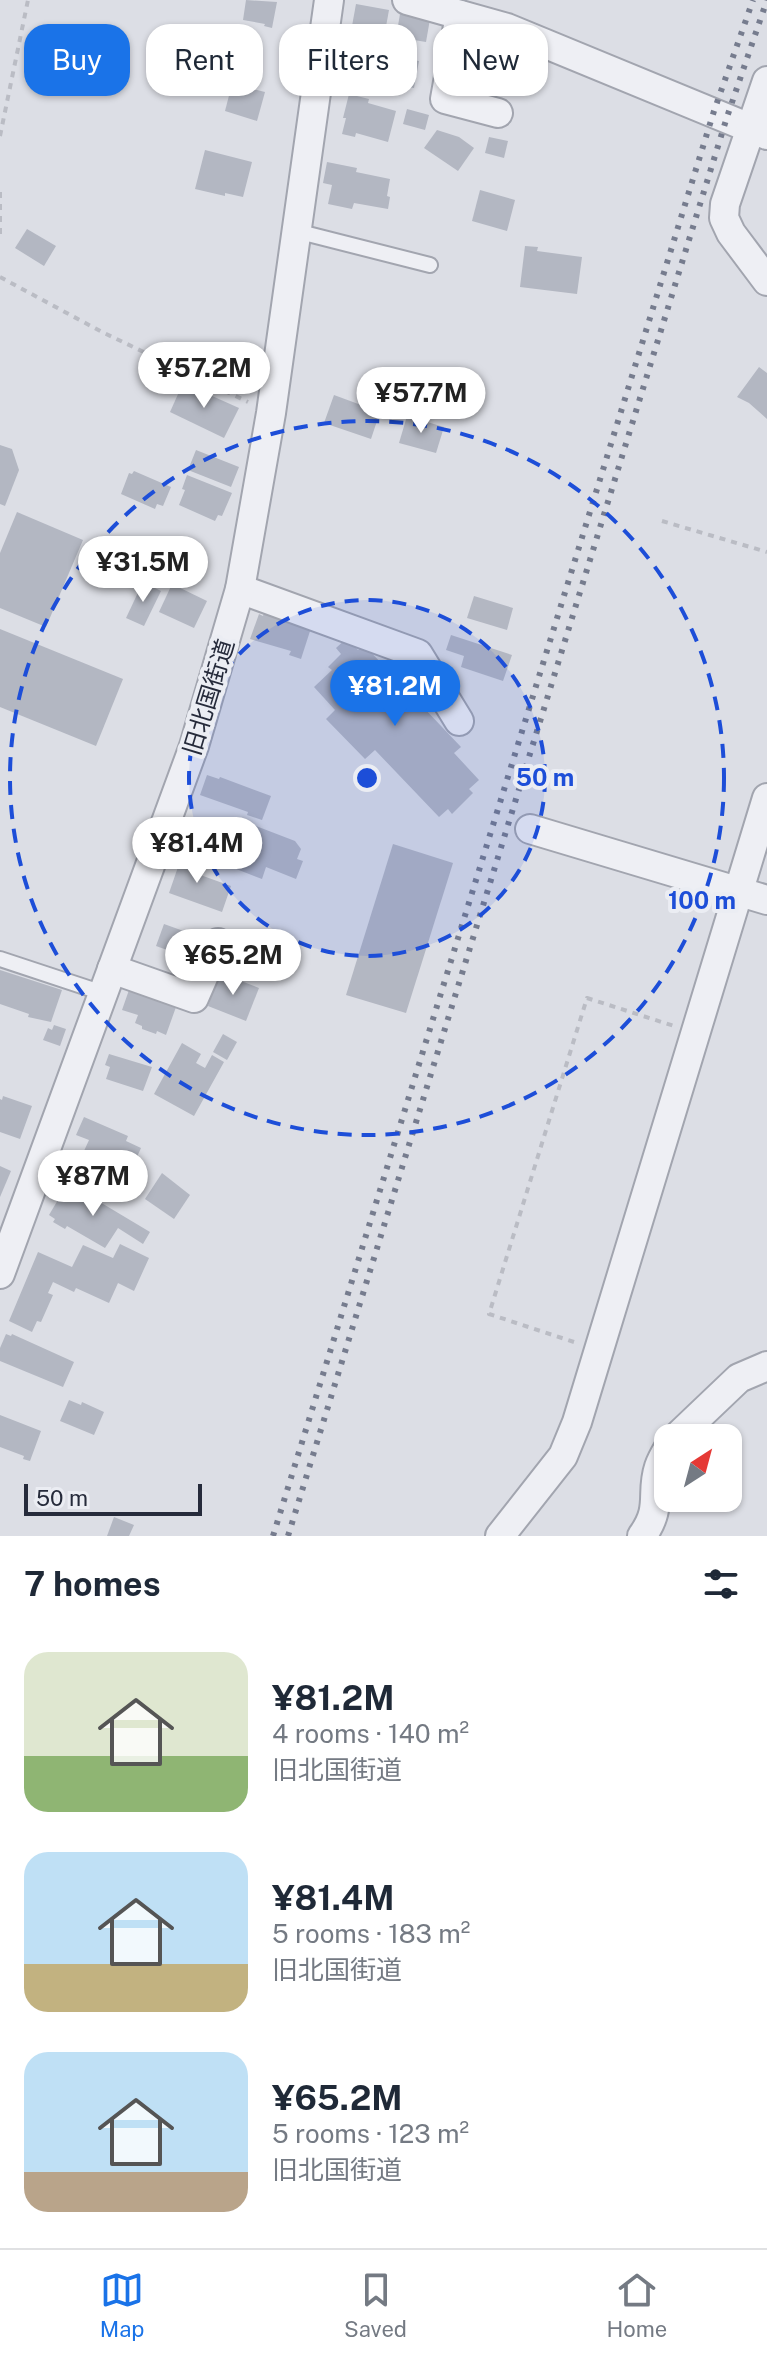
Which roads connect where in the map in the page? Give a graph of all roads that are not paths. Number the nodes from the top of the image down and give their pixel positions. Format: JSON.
{"nodes":[{"id":1,"x":329,"y":0,"type":"edge"},
{"id":2,"x":407,"y":0,"type":"edge"},
{"id":3,"x":460,"y":15,"type":"junction"},
{"id":4,"x":767,"y":81,"type":"edge"},
{"id":5,"x":498,"y":113,"type":"dead end"},
{"id":6,"x":759,"y":131,"type":"edge"},
{"id":7,"x":296,"y":231,"type":"junction"},
{"id":8,"x":430,"y":265,"type":"dead end"},
{"id":9,"x":767,"y":281,"type":"edge"},
{"id":10,"x":240,"y":589,"type":"junction"},
{"id":11,"x":459,"y":721,"type":"dead end"},
{"id":12,"x":767,"y":798,"type":"edge"},
{"id":13,"x":530,"y":829,"type":"dead end"},
{"id":14,"x":738,"y":892,"type":"junction"},
{"id":15,"x":767,"y":900,"type":"edge"},
{"id":16,"x":218,"y":943,"type":"dead end"},
{"id":17,"x":0,"y":959,"type":"edge"},
{"id":18,"x":107,"y":981,"type":"junction"},
{"id":19,"x":0,"y":1274,"type":"edge"},
{"id":20,"x":767,"y":1366,"type":"edge"},
{"id":21,"x":691,"y":1424,"type":"edge"},
{"id":22,"x":654,"y":1512,"type":"edge"},
{"id":23,"x":500,"y":1536,"type":"edge"},
{"id":24,"x":642,"y":1536,"type":"edge"}],
"edges":[{"from":1,"to":7,"type":"street","name":"旧北国街道"},
{"from":2,"to":3,"type":"street"},
{"from":3,"to":5,"type":"street"},
{"from":3,"to":6,"type":"street"},
{"from":4,"to":6,"type":"street"},
{"from":6,"to":9,"type":"street"},
{"from":7,"to":8,"type":"lane"},
{"from":7,"to":10,"type":"street","name":"旧北国街道"},
{"from":10,"to":11,"type":"street"},
{"from":10,"to":18,"type":"street","name":"旧北国街道"},
{"from":12,"to":14,"type":"street"},
{"from":13,"to":14,"type":"street"},
{"from":14,"to":15,"type":"street"},
{"from":14,"to":23,"type":"street"},
{"from":16,"to":18,"type":"street"},
{"from":17,"to":18,"type":"lane"},
{"from":18,"to":19,"type":"street","name":"旧北国街道"},
{"from":20,"to":21,"type":"street"},
{"from":22,"to":24,"type":"street"}]}
